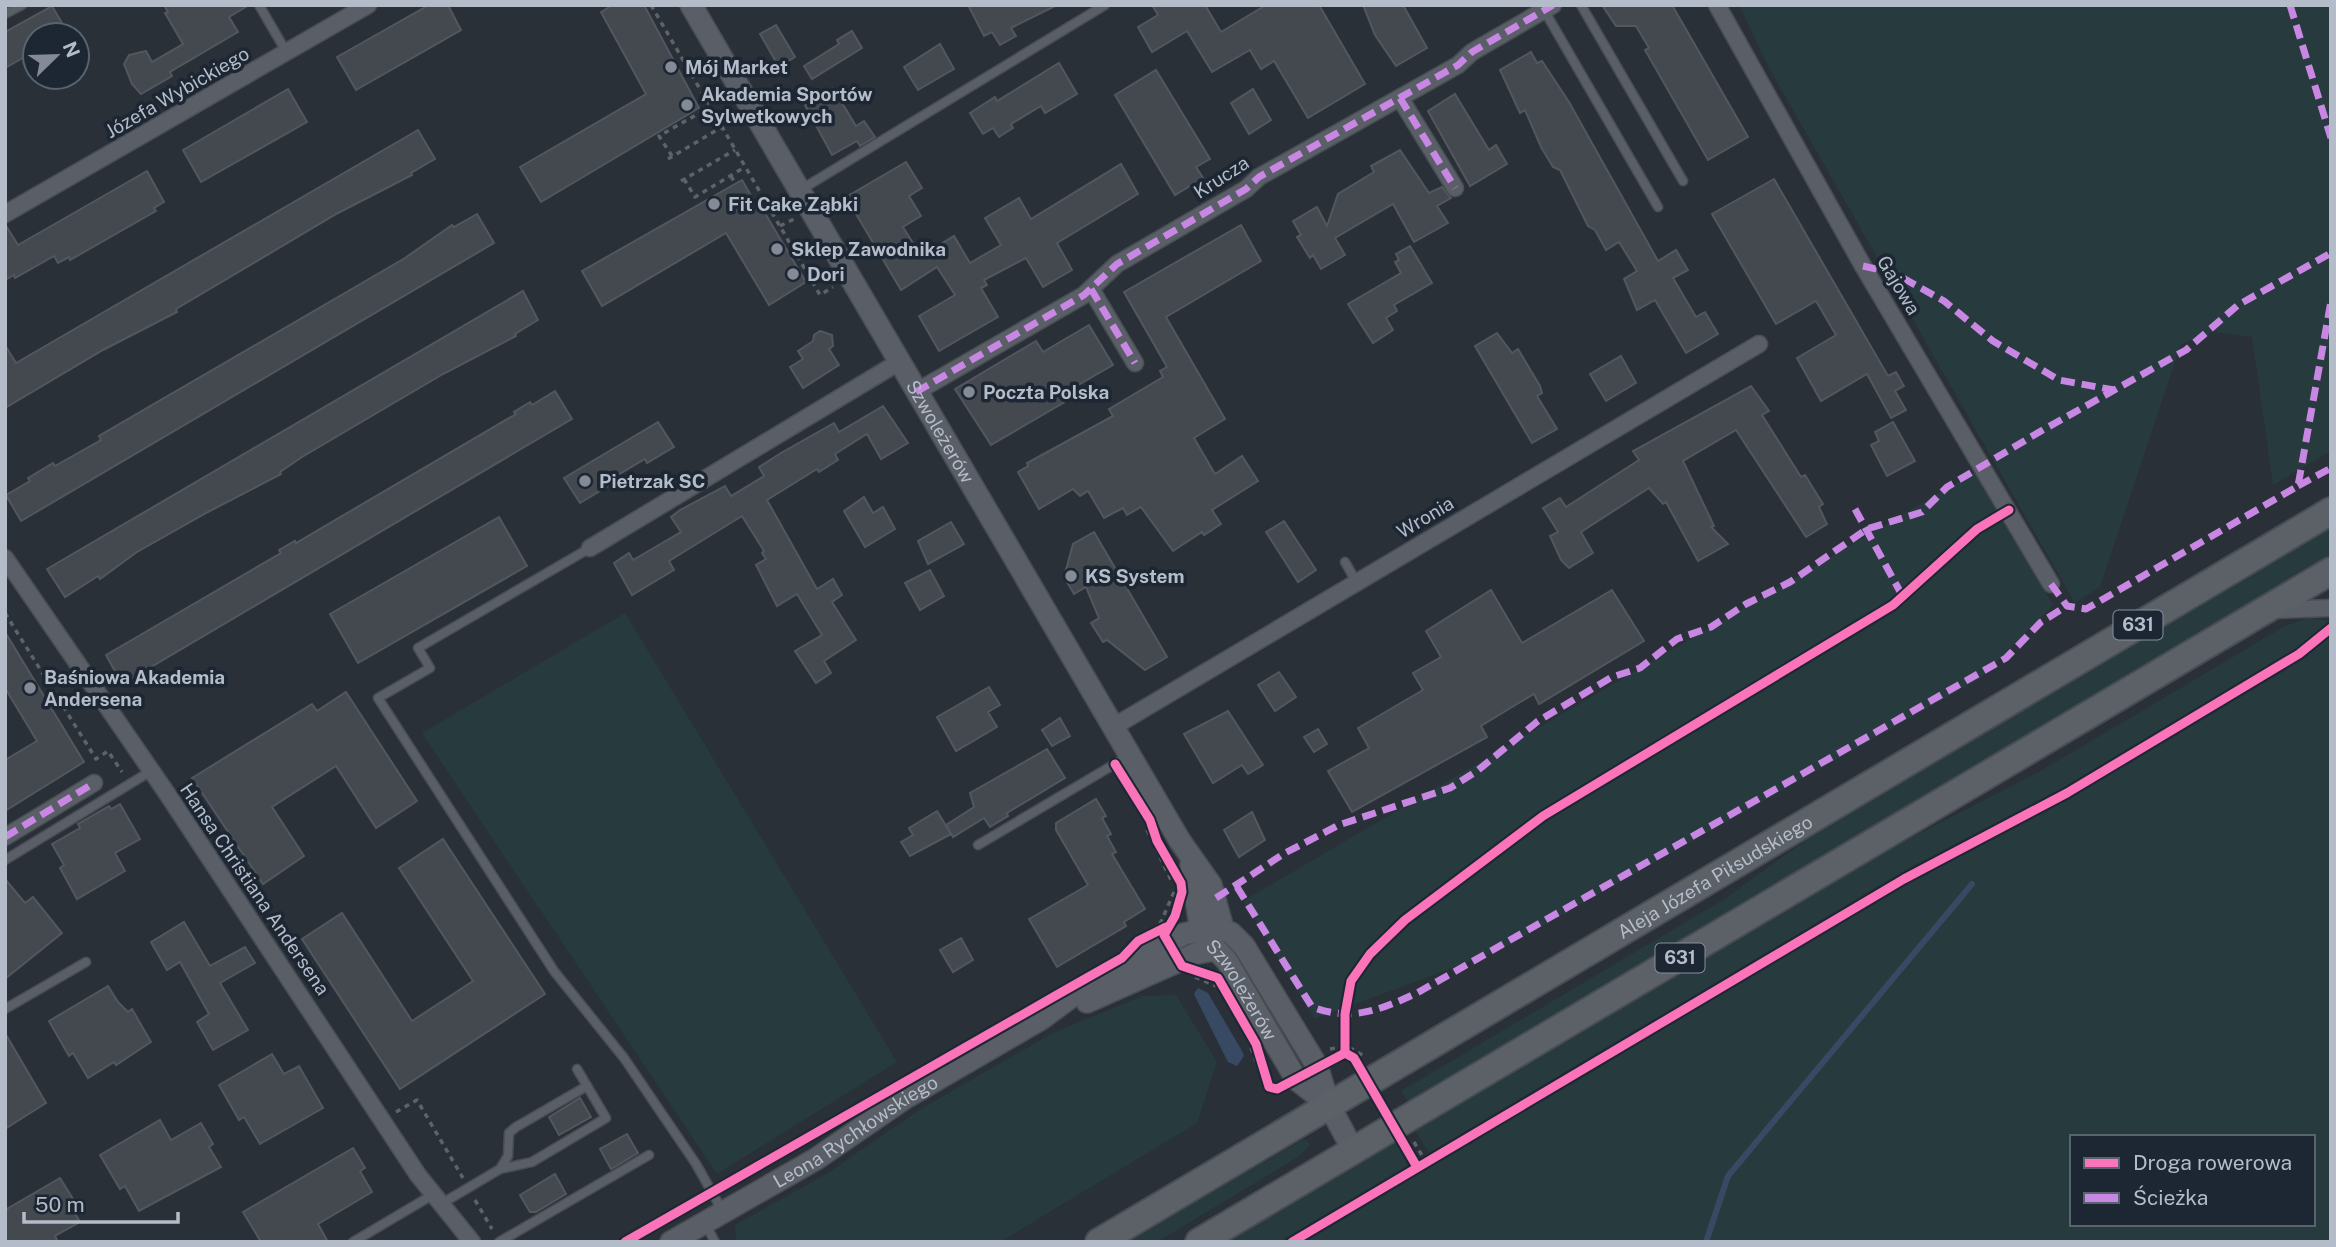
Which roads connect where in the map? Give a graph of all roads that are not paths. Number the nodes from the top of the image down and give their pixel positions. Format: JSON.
{"nodes":[{"id":1,"x":22,"y":5,"type":"edge"},
{"id":2,"x":260,"y":5,"type":"edge"},
{"id":3,"x":368,"y":5,"type":"edge"},
{"id":4,"x":691,"y":5,"type":"edge"},
{"id":5,"x":1105,"y":5,"type":"edge"},
{"id":6,"x":1581,"y":5,"type":"edge"},
{"id":7,"x":1717,"y":5,"type":"edge"},
{"id":8,"x":1549,"y":8,"type":"edge"},
{"id":9,"x":5,"y":14,"type":"edge"},
{"id":10,"x":287,"y":53,"type":"junction"},
{"id":11,"x":1400,"y":98,"type":"junction"},
{"id":12,"x":1683,"y":181,"type":"dead end"},
{"id":13,"x":1455,"y":188,"type":"dead end"},
{"id":14,"x":799,"y":191,"type":"junction"},
{"id":15,"x":1658,"y":207,"type":"dead end"},
{"id":16,"x":5,"y":214,"type":"edge"},
{"id":17,"x":1091,"y":289,"type":"junction"},
{"id":18,"x":1759,"y":344,"type":"dead end"},
{"id":19,"x":899,"y":362,"type":"junction"},
{"id":20,"x":1135,"y":363,"type":"dead end"},
{"id":21,"x":916,"y":392,"type":"junction"},
{"id":22,"x":2331,"y":512,"type":"edge"},
{"id":23,"x":590,"y":548,"type":"joint"},
{"id":24,"x":5,"y":558,"type":"edge"},
{"id":25,"x":1345,"y":562,"type":"dead end"},
{"id":26,"x":2331,"y":571,"type":"edge"},
{"id":27,"x":1357,"y":583,"type":"junction"},
{"id":28,"x":2051,"y":584,"type":"dead end"},
{"id":29,"x":2331,"y":608,"type":"edge"},
{"id":30,"x":2265,"y":611,"type":"junction"},
{"id":31,"x":1113,"y":727,"type":"junction"},
{"id":32,"x":1130,"y":755,"type":"junction"},
{"id":33,"x":151,"y":771,"type":"junction"},
{"id":34,"x":94,"y":783,"type":"dead end"},
{"id":35,"x":5,"y":837,"type":"edge"},
{"id":36,"x":978,"y":845,"type":"dead end"},
{"id":37,"x":1196,"y":855,"type":"junction"},
{"id":38,"x":5,"y":860,"type":"edge"},
{"id":39,"x":1199,"y":929,"type":"junction"},
{"id":40,"x":1223,"y":929,"type":"junction"},
{"id":41,"x":1167,"y":941,"type":"junction"},
{"id":42,"x":1214,"y":950,"type":"junction"},
{"id":43,"x":86,"y":962,"type":"dead end"},
{"id":44,"x":5,"y":1009,"type":"edge"},
{"id":45,"x":577,"y":1069,"type":"dead end"},
{"id":46,"x":587,"y":1086,"type":"junction"},
{"id":47,"x":1329,"y":1105,"type":"junction"},
{"id":48,"x":1353,"y":1150,"type":"junction"},
{"id":49,"x":649,"y":1155,"type":"dead end"},
{"id":50,"x":500,"y":1169,"type":"junction"},
{"id":51,"x":437,"y":1199,"type":"junction"},
{"id":52,"x":723,"y":1212,"type":"junction"},
{"id":53,"x":704,"y":1222,"type":"junction"},
{"id":54,"x":353,"y":1242,"type":"edge"},
{"id":55,"x":472,"y":1242,"type":"edge"},
{"id":56,"x":499,"y":1242,"type":"edge"},
{"id":57,"x":671,"y":1242,"type":"edge"},
{"id":58,"x":715,"y":1242,"type":"edge"},
{"id":59,"x":1099,"y":1242,"type":"edge"},
{"id":60,"x":1199,"y":1242,"type":"edge"}],
"edges":[{"from":1,"to":9,"type":"lane"},
{"from":2,"to":10,"type":"lane"},
{"from":3,"to":10,"type":"street","name":"Józefa Wybickiego"},
{"from":4,"to":14,"type":"street","name":"Szwoleżerów"},
{"from":5,"to":14,"type":"lane"},
{"from":6,"to":12,"type":"lane"},
{"from":7,"to":28,"type":"street","name":"Gajowa"},
{"from":8,"to":11,"type":"street","name":"Krucza"},
{"from":8,"to":15,"type":"lane"},
{"from":10,"to":16,"type":"street","name":"Józefa Wybickiego"},
{"from":11,"to":13,"type":"street"},
{"from":11,"to":17,"type":"street","name":"Krucza"},
{"from":14,"to":19,"type":"street","name":"Szwoleżerów"},
{"from":17,"to":20,"type":"street"},
{"from":17,"to":21,"type":"street","name":"Krucza"},
{"from":18,"to":27,"type":"street","name":"Wronia"},
{"from":19,"to":21,"type":"street","name":"Szwoleżerów"},
{"from":19,"to":23,"type":"street"},
{"from":21,"to":31,"type":"street","name":"Szwoleżerów"},
{"from":22,"to":47,"type":"main road","name":"Aleja Józefa Piłsudskiego","number":"631"},
{"from":23,"to":52,"type":"lane"},
{"from":24,"to":33,"type":"street","name":"Hansa Christiana Andersena"},
{"from":25,"to":27,"type":"lane"},
{"from":26,"to":30,"type":"main road","number":"631"},
{"from":27,"to":31,"type":"street","name":"Wronia"},
{"from":29,"to":30,"type":"street"},
{"from":30,"to":48,"type":"main road","number":"631"},
{"from":31,"to":32,"type":"street","name":"Szwoleżerów"},
{"from":32,"to":36,"type":"lane"},
{"from":32,"to":37,"type":"street","name":"Szwoleżerów"},
{"from":33,"to":38,"type":"lane"},
{"from":33,"to":51,"type":"street","name":"Hansa Christiana Andersena"},
{"from":34,"to":35,"type":"street"},
{"from":37,"to":39,"type":"street","name":"Szwoleżerów"},
{"from":37,"to":40,"type":"street","name":"Szwoleżerów"},
{"from":39,"to":40,"type":"street"},
{"from":39,"to":41,"type":"street","name":"Leona Rychłowskiego"},
{"from":39,"to":42,"type":"street","name":"Szwoleżerów"},
{"from":40,"to":47,"type":"street","name":"Szwoleżerów"},
{"from":41,"to":42,"type":"street","name":"Leona Rychłowskiego"},
{"from":41,"to":52,"type":"street","name":"Leona Rychłowskiego"},
{"from":42,"to":47,"type":"street","name":"Szwoleżerów"},
{"from":43,"to":44,"type":"lane"},
{"from":45,"to":46,"type":"lane"},
{"from":46,"to":50,"type":"lane"},
{"from":46,"to":50,"type":"lane"},
{"from":47,"to":48,"type":"street","name":"Szwoleżerów"},
{"from":47,"to":59,"type":"main road","name":"Aleja Józefa Piłsudskiego","number":"631"},
{"from":48,"to":60,"type":"main road","number":"631"},
{"from":49,"to":56,"type":"lane"},
{"from":50,"to":51,"type":"lane"},
{"from":51,"to":54,"type":"lane"},
{"from":51,"to":55,"type":"street","name":"Hansa Christiana Andersena"},
{"from":52,"to":53,"type":"street","name":"Leona Rychłowskiego"},
{"from":53,"to":57,"type":"street","name":"Leona Rychłowskiego"},
{"from":53,"to":58,"type":"lane"}]}
